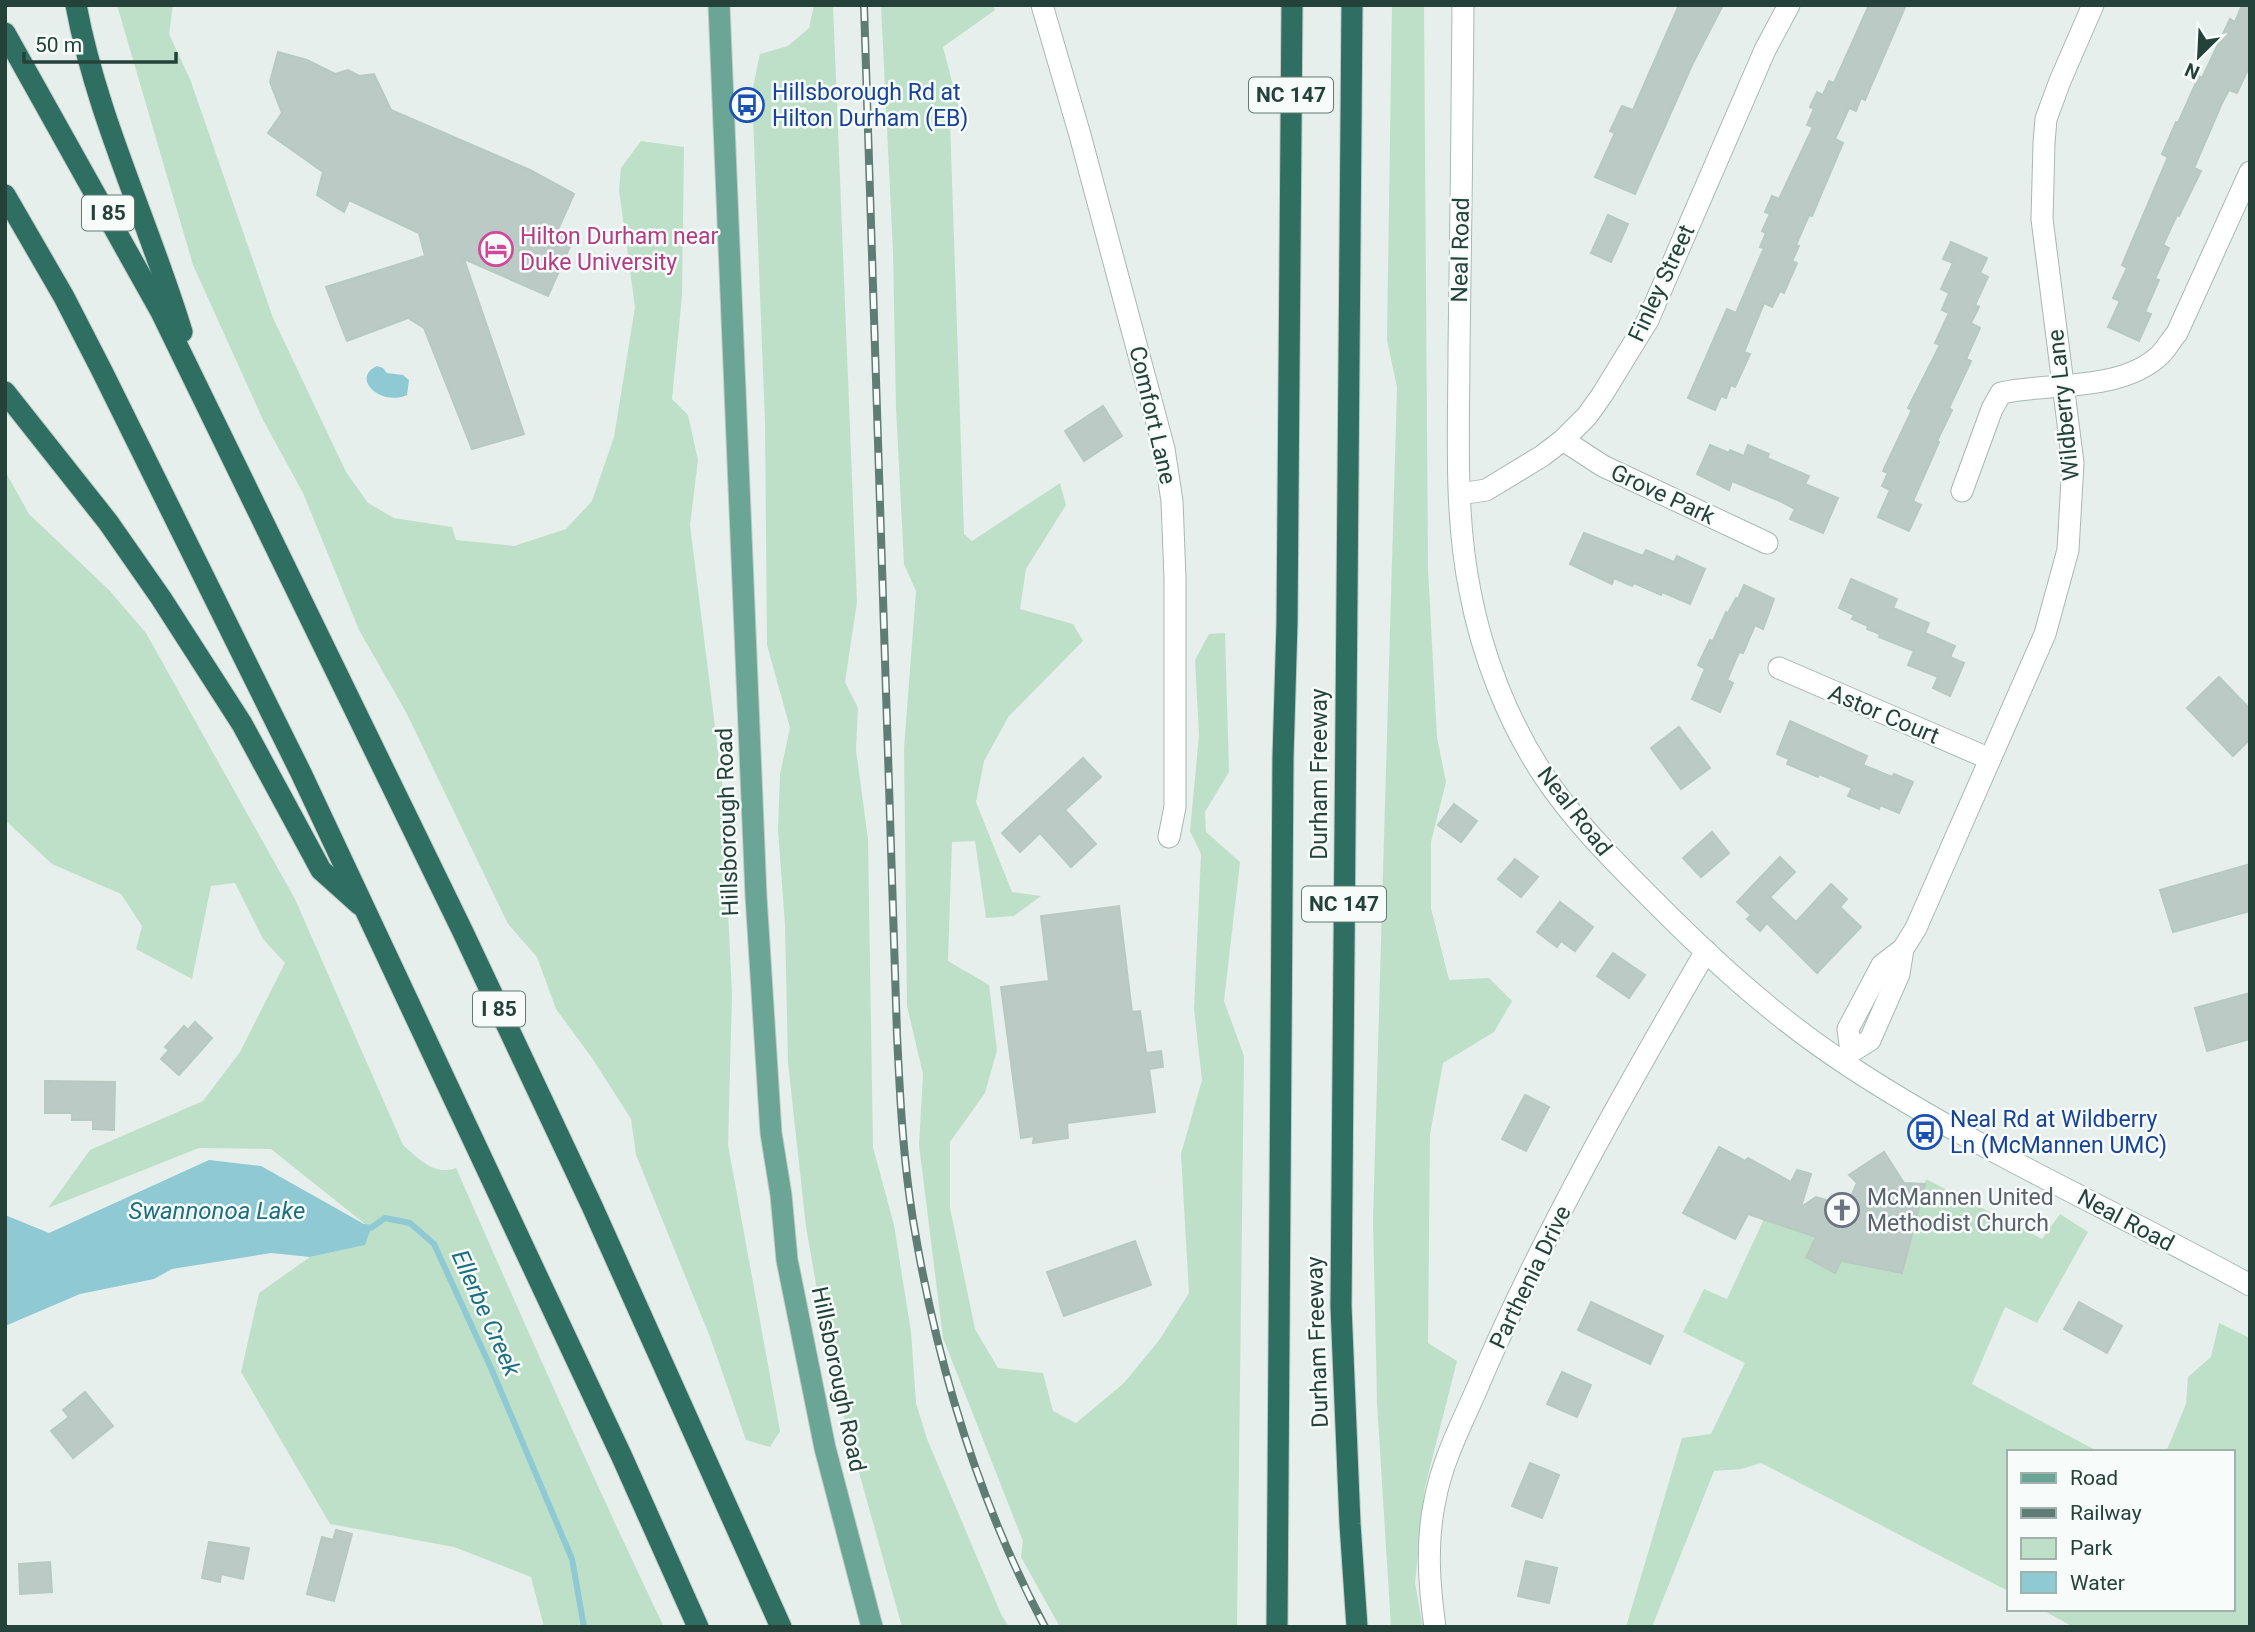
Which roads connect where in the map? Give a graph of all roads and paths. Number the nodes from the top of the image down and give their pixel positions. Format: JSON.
{"nodes":[{"id":1,"x":76,"y":5,"type":"edge"},
{"id":2,"x":719,"y":5,"type":"edge"},
{"id":3,"x":1042,"y":5,"type":"edge"},
{"id":4,"x":1292,"y":5,"type":"edge"},
{"id":5,"x":1352,"y":5,"type":"edge"},
{"id":6,"x":1463,"y":5,"type":"edge"},
{"id":7,"x":1789,"y":5,"type":"edge"},
{"id":8,"x":2093,"y":5,"type":"edge"},
{"id":9,"x":5,"y":33,"type":"edge"},
{"id":10,"x":2250,"y":172,"type":"edge"},
{"id":11,"x":5,"y":195,"type":"edge"},
{"id":12,"x":2062,"y":384,"type":"junction"},
{"id":13,"x":5,"y":392,"type":"edge"},
{"id":14,"x":201,"y":398,"type":"junction"},
{"id":15,"x":1563,"y":440,"type":"junction"},
{"id":16,"x":1962,"y":491,"type":"dead end"},
{"id":17,"x":1460,"y":494,"type":"junction"},
{"id":18,"x":1767,"y":543,"type":"dead end"},
{"id":19,"x":1779,"y":668,"type":"dead end"},
{"id":20,"x":1990,"y":759,"type":"junction"},
{"id":21,"x":1169,"y":837,"type":"dead end"},
{"id":22,"x":369,"y":914,"type":"junction"},
{"id":23,"x":1706,"y":951,"type":"junction"},
{"id":24,"x":1848,"y":1058,"type":"junction"},
{"id":25,"x":2250,"y":1285,"type":"edge"},
{"id":26,"x":698,"y":1627,"type":"edge"},
{"id":27,"x":781,"y":1627,"type":"edge"},
{"id":28,"x":872,"y":1627,"type":"edge"},
{"id":29,"x":1277,"y":1627,"type":"edge"},
{"id":30,"x":1357,"y":1627,"type":"edge"},
{"id":31,"x":1434,"y":1627,"type":"edge"}],
"edges":[{"from":1,"to":14,"type":"highway"},
{"from":2,"to":28,"type":"main road","name":"Hillsborough Road"},
{"from":3,"to":21,"type":"street","name":"Comfort Lane"},
{"from":4,"to":29,"type":"highway","name":"Durham Freeway","number":"NC 147"},
{"from":5,"to":30,"type":"highway","name":"Durham Freeway","number":"NC 147"},
{"from":6,"to":17,"type":"street","name":"Neal Road"},
{"from":7,"to":15,"type":"street","name":"Finley Street"},
{"from":8,"to":12,"type":"street","name":"Wildberry Lane"},
{"from":9,"to":14,"type":"highway","number":"I 85"},
{"from":10,"to":12,"type":"street"},
{"from":11,"to":22,"type":"highway"},
{"from":12,"to":16,"type":"street"},
{"from":12,"to":20,"type":"street","name":"Wildberry Lane"},
{"from":13,"to":22,"type":"highway"},
{"from":14,"to":27,"type":"highway","number":"I 85"},
{"from":15,"to":17,"type":"street","name":"Finley Street"},
{"from":15,"to":18,"type":"street","name":"Grove Park"},
{"from":17,"to":23,"type":"street","name":"Neal Road"},
{"from":19,"to":20,"type":"street","name":"Astor Court"},
{"from":20,"to":24,"type":"street","name":"Wildberry Lane"},
{"from":22,"to":26,"type":"highway"},
{"from":23,"to":24,"type":"street","name":"Neal Road"},
{"from":23,"to":31,"type":"street","name":"Parthenia Drive"},
{"from":24,"to":25,"type":"street","name":"Neal Road"}]}
